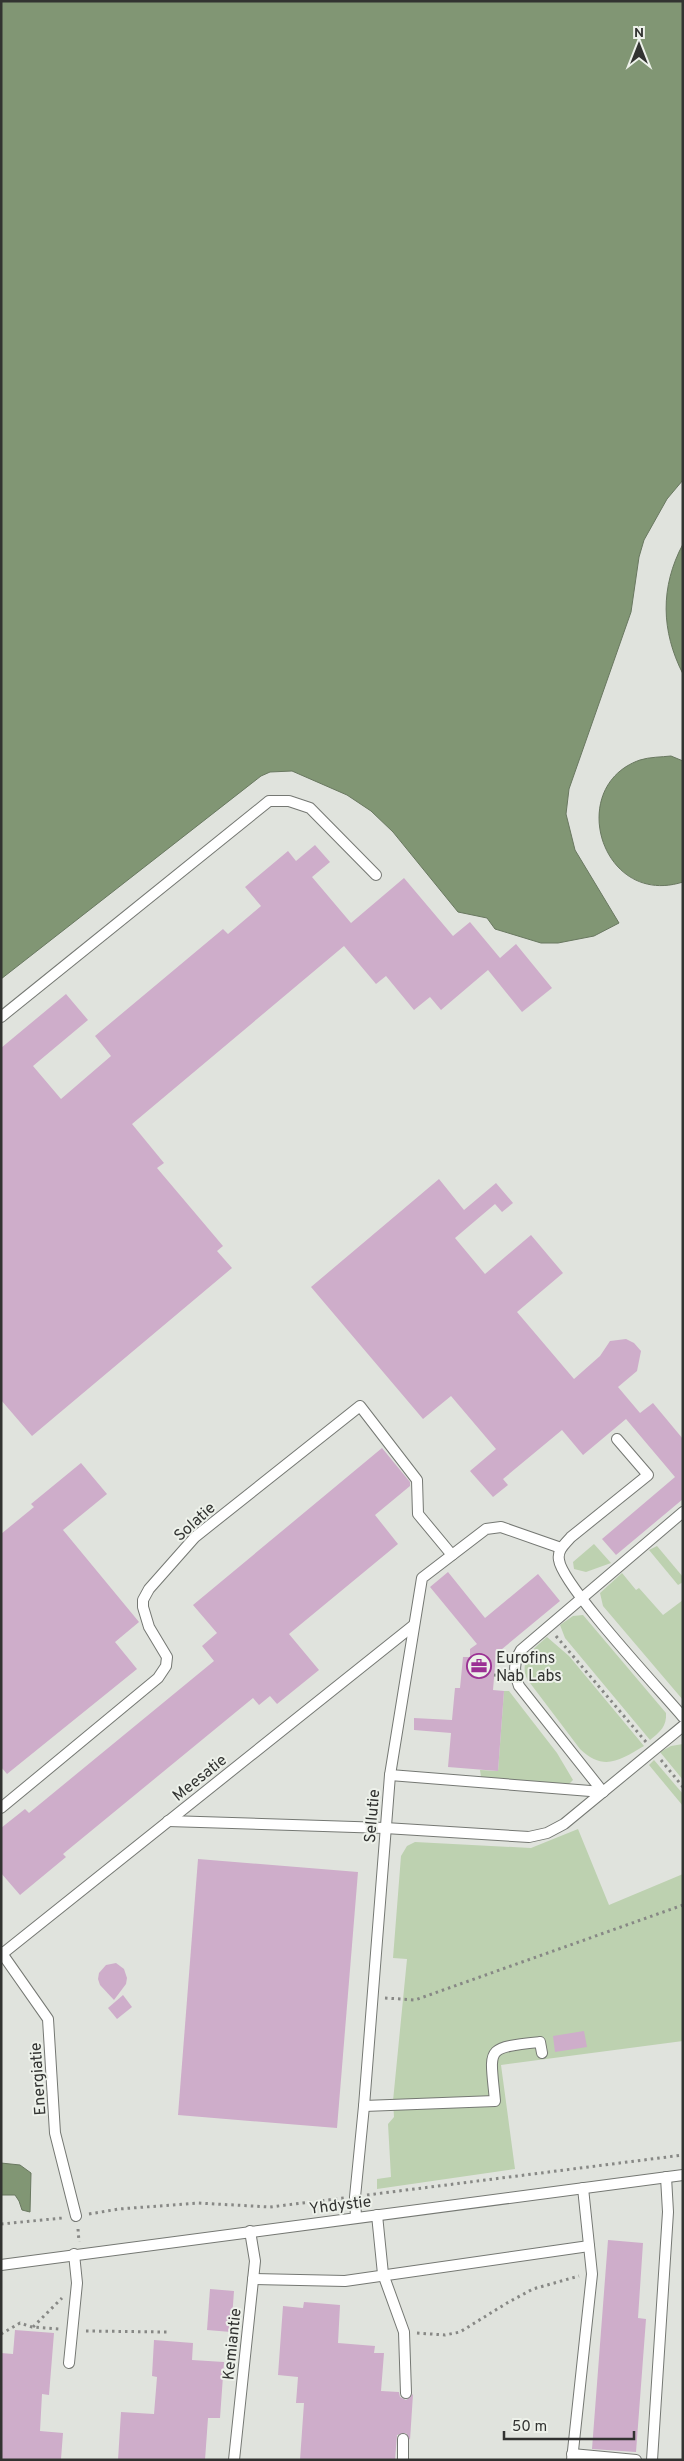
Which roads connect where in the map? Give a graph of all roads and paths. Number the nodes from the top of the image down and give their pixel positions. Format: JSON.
{"nodes":[{"id":1,"x":376,"y":875,"type":"dead end"},
{"id":2,"x":1,"y":1017,"type":"edge"},
{"id":3,"x":617,"y":1440,"type":"dead end"},
{"id":4,"x":683,"y":1512,"type":"edge"},
{"id":5,"x":561,"y":1548,"type":"junction"},
{"id":6,"x":452,"y":1555,"type":"junction"},
{"id":7,"x":582,"y":1598,"type":"junction"},
{"id":8,"x":414,"y":1625,"type":"junction"},
{"id":9,"x":548,"y":1626,"type":"junction"},
{"id":10,"x":683,"y":1716,"type":"edge"},
{"id":11,"x":683,"y":1726,"type":"edge"},
{"id":12,"x":652,"y":1750,"type":"junction"},
{"id":13,"x":390,"y":1775,"type":"junction"},
{"id":14,"x":683,"y":1787,"type":"edge"},
{"id":15,"x":603,"y":1792,"type":"junction"},
{"id":16,"x":1,"y":1808,"type":"edge"},
{"id":17,"x":168,"y":1821,"type":"junction"},
{"id":18,"x":385,"y":1828,"type":"junction"},
{"id":19,"x":683,"y":1905,"type":"edge"},
{"id":20,"x":2,"y":1953,"type":"edge"},
{"id":21,"x":372,"y":1998,"type":"junction"},
{"id":22,"x":542,"y":2053,"type":"dead end"},
{"id":23,"x":364,"y":2106,"type":"junction"},
{"id":24,"x":683,"y":2175,"type":"edge"},
{"id":25,"x":666,"y":2177,"type":"junction"},
{"id":26,"x":583,"y":2188,"type":"junction"},
{"id":27,"x":377,"y":2214,"type":"junction"},
{"id":28,"x":76,"y":2216,"type":"dead end"},
{"id":29,"x":356,"y":2217,"type":"junction"},
{"id":30,"x":44,"y":2222,"type":"dead end"},
{"id":31,"x":1,"y":2224,"type":"edge"},
{"id":32,"x":250,"y":2231,"type":"junction"},
{"id":33,"x":589,"y":2246,"type":"junction"},
{"id":34,"x":74,"y":2254,"type":"junction"},
{"id":35,"x":1,"y":2265,"type":"edge"},
{"id":36,"x":383,"y":2274,"type":"junction"},
{"id":37,"x":592,"y":2274,"type":"junction"},
{"id":38,"x":253,"y":2279,"type":"junction"},
{"id":39,"x":404,"y":2332,"type":"junction"},
{"id":40,"x":69,"y":2363,"type":"dead end"},
{"id":41,"x":406,"y":2393,"type":"dead end"},
{"id":42,"x":403,"y":2439,"type":"dead end"},
{"id":43,"x":572,"y":2457,"type":"edge"},
{"id":44,"x":234,"y":2460,"type":"edge"},
{"id":45,"x":403,"y":2460,"type":"edge"},
{"id":46,"x":636,"y":2460,"type":"edge"},
{"id":47,"x":652,"y":2460,"type":"edge"}],
"edges":[{"from":1,"to":2,"type":"lane"},
{"from":3,"to":5,"type":"lane"},
{"from":4,"to":7,"type":"lane"},
{"from":5,"to":6,"type":"lane","name":"Sellutie"},
{"from":5,"to":7,"type":"lane"},
{"from":6,"to":8,"type":"lane","name":"Sellutie"},
{"from":6,"to":16,"type":"lane","name":"Solatie"},
{"from":7,"to":9,"type":"lane"},
{"from":7,"to":10,"type":"lane"},
{"from":8,"to":13,"type":"lane","name":"Sellutie"},
{"from":8,"to":17,"type":"lane","name":"Meesatie"},
{"from":9,"to":12,"type":"path"},
{"from":9,"to":15,"type":"lane"},
{"from":11,"to":12,"type":"lane"},
{"from":12,"to":14,"type":"path"},
{"from":12,"to":15,"type":"lane"},
{"from":13,"to":15,"type":"lane"},
{"from":13,"to":18,"type":"lane","name":"Sellutie"},
{"from":15,"to":18,"type":"lane"},
{"from":17,"to":18,"type":"lane"},
{"from":17,"to":20,"type":"lane","name":"Meesatie"},
{"from":18,"to":21,"type":"lane","name":"Sellutie"},
{"from":19,"to":21,"type":"path"},
{"from":20,"to":28,"type":"lane","name":"Energiatie"},
{"from":21,"to":23,"type":"lane","name":"Sellutie"},
{"from":22,"to":23,"type":"lane"},
{"from":23,"to":29,"type":"lane","name":"Sellutie"},
{"from":24,"to":25,"type":"lane","name":"Yhdystie"},
{"from":25,"to":26,"type":"lane","name":"Yhdystie"},
{"from":25,"to":47,"type":"lane"},
{"from":26,"to":27,"type":"lane","name":"Yhdystie"},
{"from":26,"to":33,"type":"lane"},
{"from":27,"to":29,"type":"lane","name":"Yhdystie"},
{"from":27,"to":36,"type":"lane"},
{"from":29,"to":32,"type":"lane","name":"Yhdystie"},
{"from":30,"to":31,"type":"path"},
{"from":32,"to":34,"type":"lane","name":"Yhdystie"},
{"from":32,"to":38,"type":"lane","name":"Kemiantie"},
{"from":33,"to":36,"type":"lane"},
{"from":33,"to":37,"type":"lane"},
{"from":34,"to":35,"type":"lane","name":"Yhdystie"},
{"from":34,"to":40,"type":"lane"},
{"from":36,"to":38,"type":"lane"},
{"from":36,"to":39,"type":"lane"},
{"from":37,"to":39,"type":"path"},
{"from":37,"to":43,"type":"lane"},
{"from":38,"to":44,"type":"lane","name":"Kemiantie"},
{"from":39,"to":41,"type":"lane"},
{"from":42,"to":45,"type":"lane"},
{"from":43,"to":46,"type":"lane"}]}
